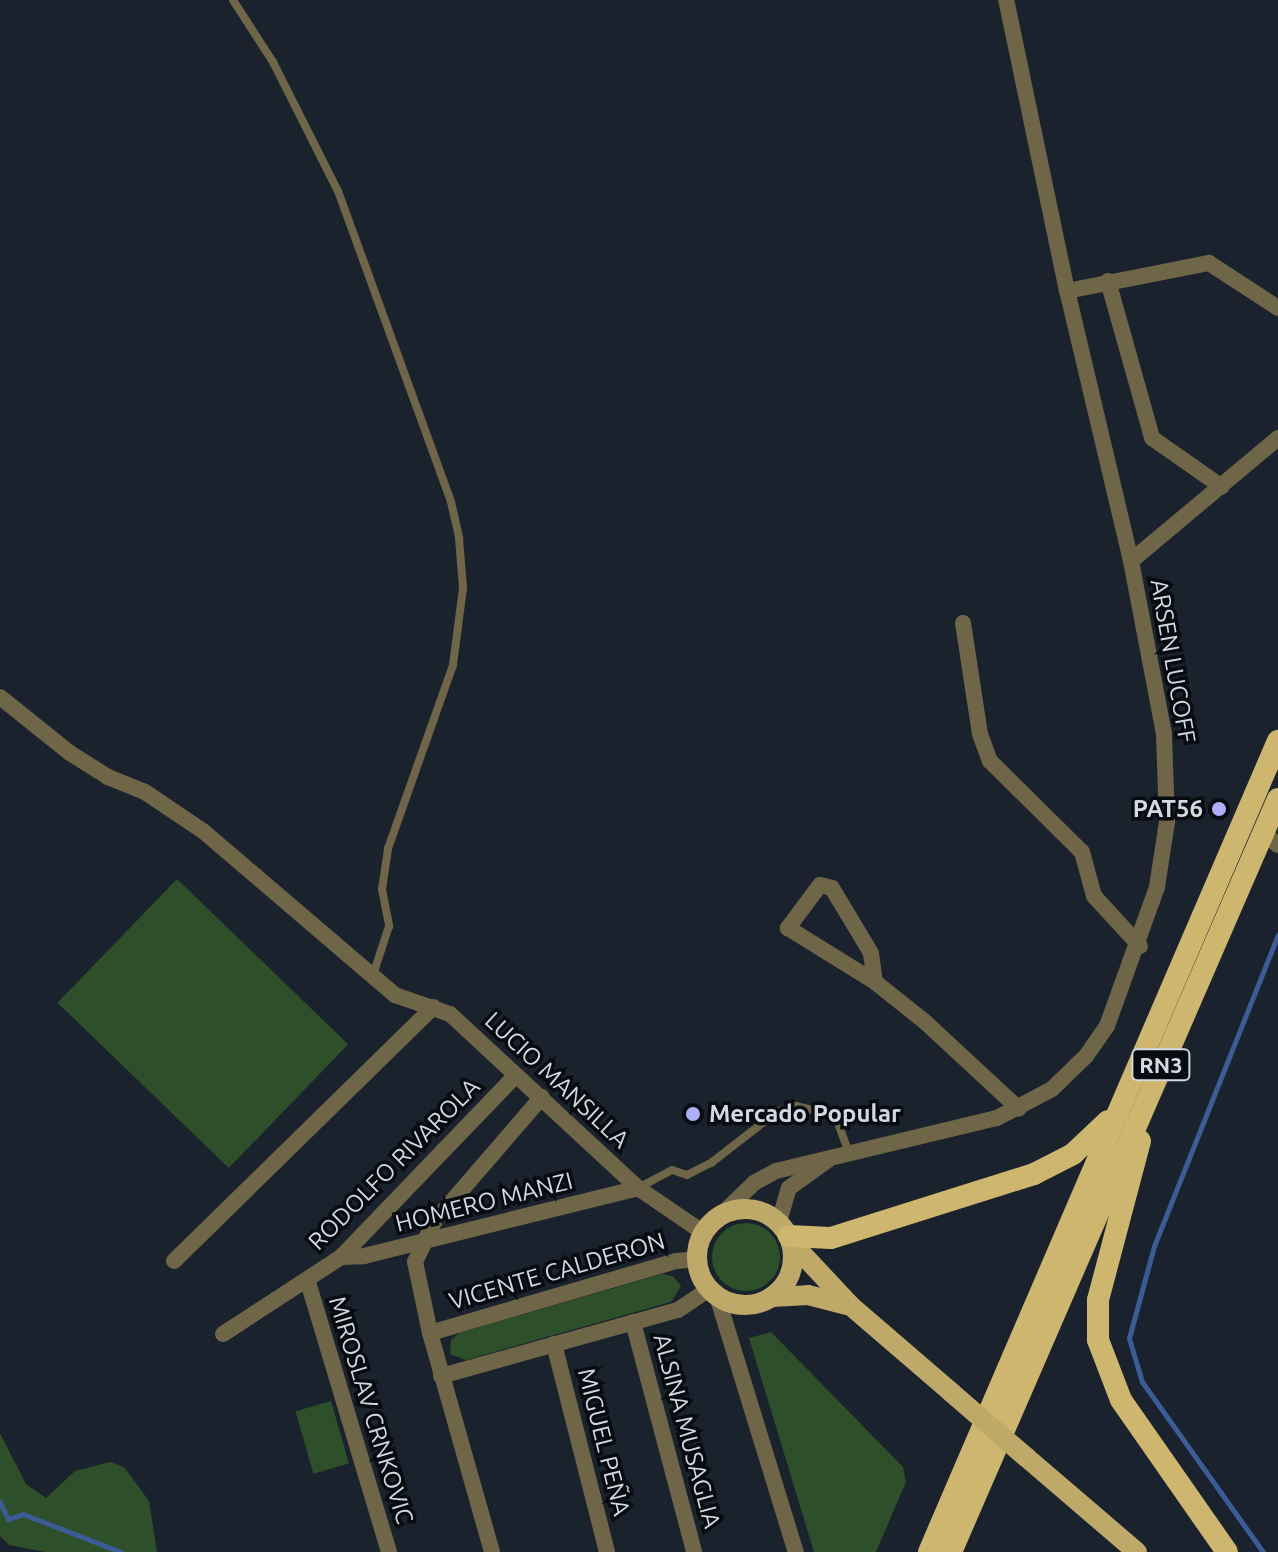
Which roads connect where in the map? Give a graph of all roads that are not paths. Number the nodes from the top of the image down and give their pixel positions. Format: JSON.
{"nodes":[{"id":1,"x":233,"y":0,"type":"edge"},
{"id":2,"x":1006,"y":0,"type":"edge"},
{"id":3,"x":1108,"y":281,"type":"junction"},
{"id":4,"x":1067,"y":291,"type":"junction"},
{"id":5,"x":1278,"y":308,"type":"edge"},
{"id":6,"x":1278,"y":438,"type":"edge"},
{"id":7,"x":1222,"y":487,"type":"junction"},
{"id":8,"x":1131,"y":561,"type":"junction"},
{"id":9,"x":963,"y":623,"type":"dead end"},
{"id":10,"x":0,"y":697,"type":"edge"},
{"id":11,"x":1278,"y":741,"type":"edge"},
{"id":12,"x":1278,"y":799,"type":"edge"},
{"id":13,"x":1271,"y":839,"type":"edge"},
{"id":14,"x":1140,"y":946,"type":"junction"},
{"id":15,"x":374,"y":972,"type":"junction"},
{"id":16,"x":875,"y":982,"type":"junction"},
{"id":17,"x":433,"y":1007,"type":"junction"},
{"id":18,"x":1161,"y":1063,"type":"junction"},
{"id":19,"x":516,"y":1075,"type":"junction"},
{"id":20,"x":1129,"y":1086,"type":"junction"},
{"id":21,"x":542,"y":1097,"type":"junction"},
{"id":22,"x":1019,"y":1109,"type":"junction"},
{"id":23,"x":844,"y":1152,"type":"junction"},
{"id":24,"x":638,"y":1188,"type":"junction"},
{"id":25,"x":720,"y":1216,"type":"junction"},
{"id":26,"x":704,"y":1233,"type":"junction"},
{"id":27,"x":787,"y":1234,"type":"junction"},
{"id":28,"x":420,"y":1243,"type":"junction"},
{"id":29,"x":341,"y":1257,"type":"junction"},
{"id":30,"x":697,"y":1259,"type":"junction"},
{"id":31,"x":174,"y":1261,"type":"dead end"},
{"id":32,"x":308,"y":1282,"type":"junction"},
{"id":33,"x":713,"y":1292,"type":"junction"},
{"id":34,"x":772,"y":1297,"type":"junction"},
{"id":35,"x":851,"y":1306,"type":"junction"},
{"id":36,"x":633,"y":1322,"type":"junction"},
{"id":37,"x":430,"y":1333,"type":"junction"},
{"id":38,"x":223,"y":1334,"type":"dead end"},
{"id":39,"x":554,"y":1344,"type":"junction"},
{"id":40,"x":441,"y":1376,"type":"junction"},
{"id":41,"x":389,"y":1552,"type":"edge"},
{"id":42,"x":492,"y":1552,"type":"edge"},
{"id":43,"x":607,"y":1552,"type":"edge"},
{"id":44,"x":694,"y":1552,"type":"edge"},
{"id":45,"x":796,"y":1552,"type":"edge"},
{"id":46,"x":929,"y":1552,"type":"edge"},
{"id":47,"x":951,"y":1552,"type":"edge"},
{"id":48,"x":1137,"y":1552,"type":"edge"},
{"id":49,"x":1227,"y":1552,"type":"edge"}],
"edges":[{"from":1,"to":15,"type":"lane"},
{"from":2,"to":4,"type":"street","name":"ARSEN LUCOFF"},
{"from":3,"to":4,"type":"street"},
{"from":3,"to":5,"type":"street"},
{"from":3,"to":7,"type":"street"},
{"from":4,"to":8,"type":"street","name":"ARSEN LUCOFF"},
{"from":6,"to":7,"type":"street"},
{"from":7,"to":8,"type":"street"},
{"from":8,"to":14,"type":"street","name":"ARSEN LUCOFF"},
{"from":9,"to":14,"type":"street"},
{"from":10,"to":15,"type":"street","name":"LUCIO MANSILLA"},
{"from":11,"to":20,"type":"highway","number":"RN3"},
{"from":12,"to":13,"type":"highway","number":"RN3"},
{"from":13,"to":18,"type":"highway","number":"RN3"},
{"from":14,"to":22,"type":"street","name":"ARSEN LUCOFF"},
{"from":15,"to":17,"type":"street","name":"LUCIO MANSILLA"},
{"from":16,"to":16,"type":"street"},
{"from":16,"to":22,"type":"street"},
{"from":17,"to":19,"type":"street","name":"LUCIO MANSILLA"},
{"from":17,"to":31,"type":"street"},
{"from":18,"to":47,"type":"highway","number":"RN3"},
{"from":18,"to":49,"type":"highway"},
{"from":19,"to":21,"type":"street","name":"LUCIO MANSILLA"},
{"from":19,"to":29,"type":"street","name":"RODOLFO RIVAROLA"},
{"from":20,"to":27,"type":"highway"},
{"from":20,"to":46,"type":"highway","number":"RN3"},
{"from":21,"to":24,"type":"street","name":"LUCIO MANSILLA"},
{"from":21,"to":28,"type":"street"},
{"from":22,"to":23,"type":"street","name":"ARSEN LUCOFF"},
{"from":23,"to":24,"type":"lane"},
{"from":23,"to":25,"type":"street","name":"ARSEN LUCOFF"},
{"from":23,"to":27,"type":"street","name":"ARSEN LUCOFF"},
{"from":24,"to":26,"type":"street","name":"LUCIO MANSILLA"},
{"from":24,"to":28,"type":"street","name":"HOMERO MANZI"},
{"from":25,"to":26,"type":"main road"},
{"from":25,"to":27,"type":"main road"},
{"from":26,"to":30,"type":"main road"},
{"from":27,"to":34,"type":"main road"},
{"from":27,"to":35,"type":"main road"},
{"from":28,"to":29,"type":"street","name":"HOMERO MANZI"},
{"from":28,"to":37,"type":"street"},
{"from":29,"to":32,"type":"street","name":"RODOLFO RIVAROLA"},
{"from":30,"to":33,"type":"main road"},
{"from":30,"to":37,"type":"street","name":"VICENTE CALDERON"},
{"from":32,"to":38,"type":"street","name":"RODOLFO RIVAROLA"},
{"from":32,"to":41,"type":"street","name":"MIROSLAV CRNKOVIC"},
{"from":33,"to":34,"type":"main road"},
{"from":33,"to":36,"type":"street"},
{"from":33,"to":45,"type":"street"},
{"from":34,"to":35,"type":"main road"},
{"from":35,"to":48,"type":"main road","bridge":true},
{"from":36,"to":39,"type":"street"},
{"from":36,"to":44,"type":"street","name":"ALSINA MUSAGLIA"},
{"from":37,"to":40,"type":"street"},
{"from":39,"to":40,"type":"street"},
{"from":39,"to":43,"type":"street","name":"MIGUEL PEÑA"},
{"from":40,"to":42,"type":"street"}]}
